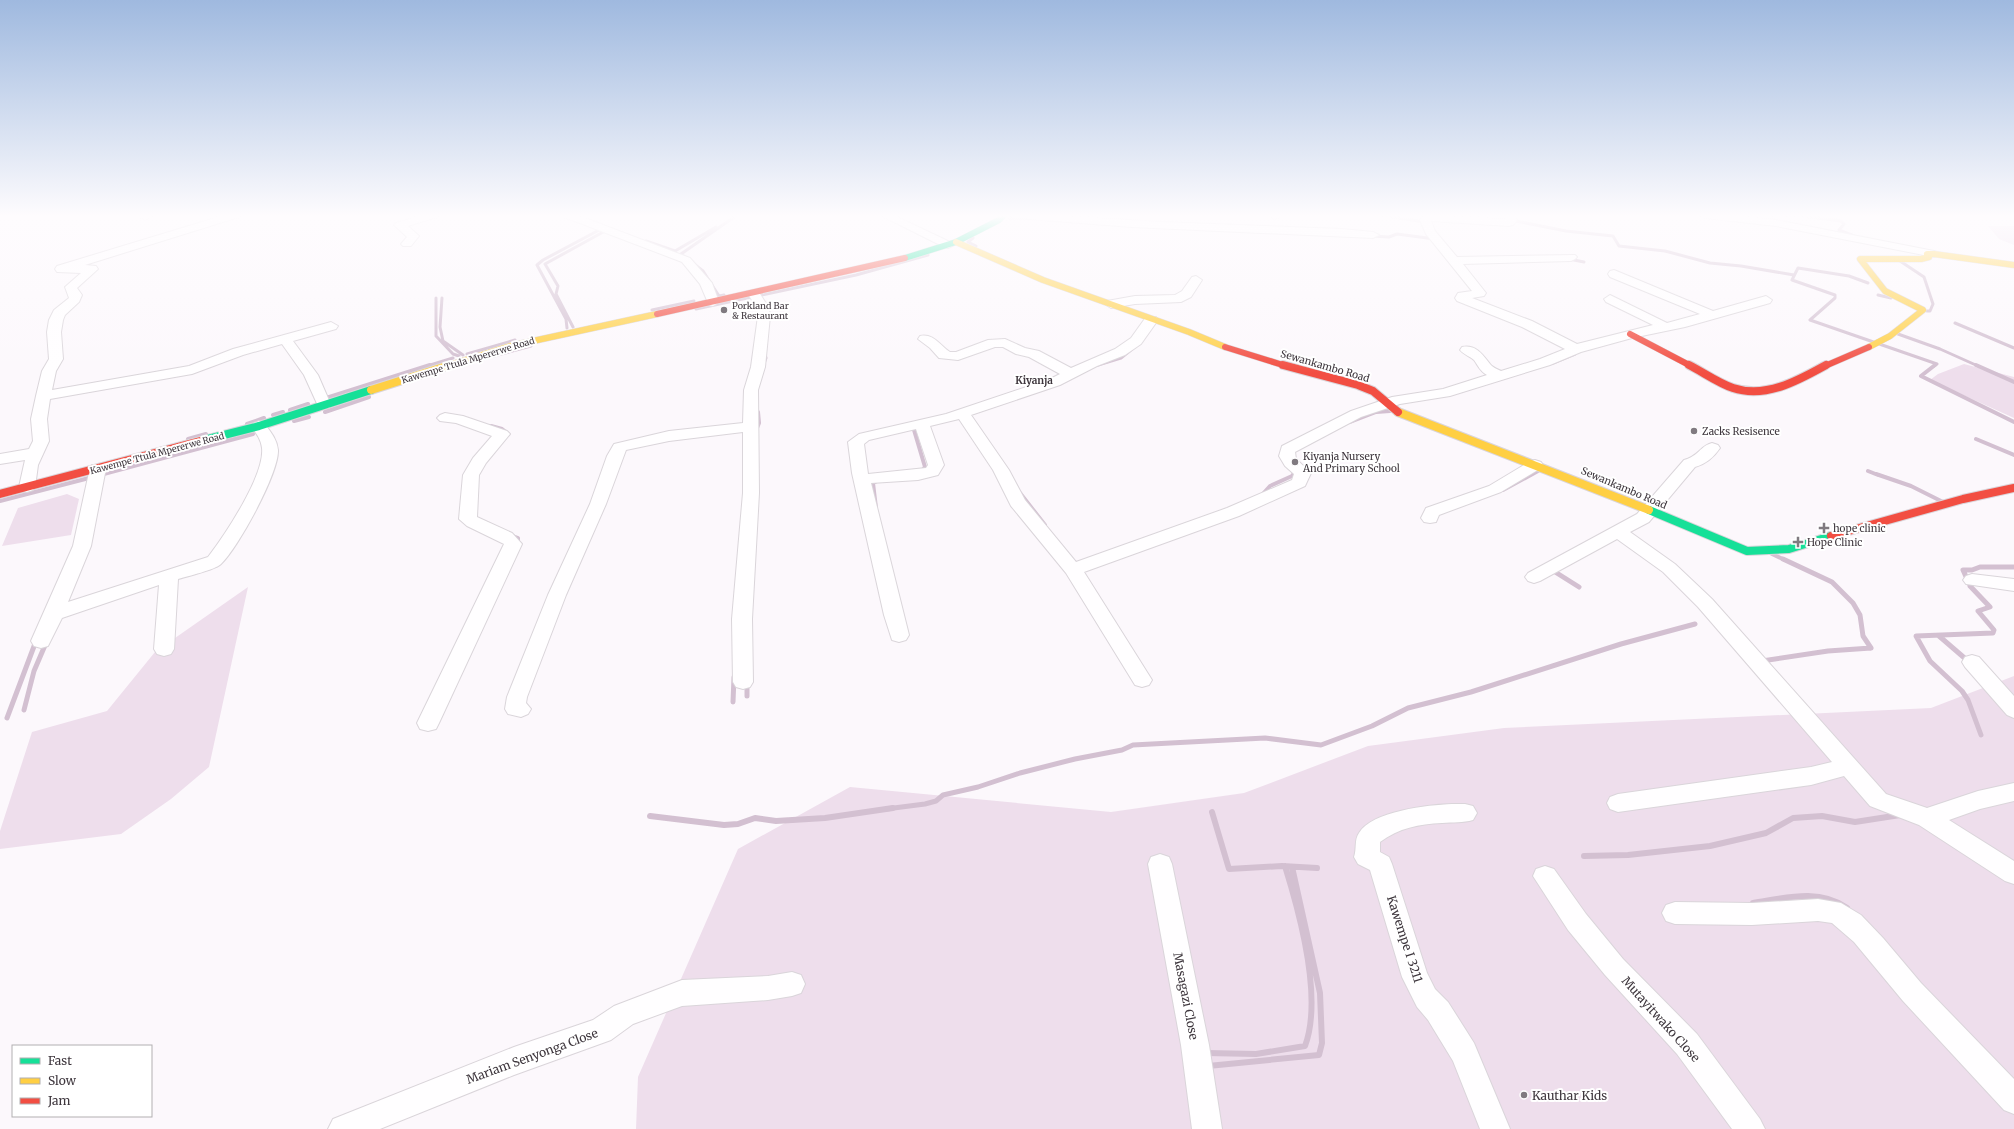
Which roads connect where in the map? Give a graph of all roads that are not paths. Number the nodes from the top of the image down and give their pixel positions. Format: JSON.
{"nodes":[{"id":1,"x":62,"y":268,"type":"edge"},
{"id":2,"x":693,"y":268,"type":"edge"},
{"id":3,"x":868,"y":268,"type":"edge"},
{"id":4,"x":1013,"y":268,"type":"edge"},
{"id":5,"x":1459,"y":268,"type":"edge"},
{"id":6,"x":1867,"y":268,"type":"edge"},
{"id":7,"x":1614,"y":274,"type":"dead end"},
{"id":8,"x":1196,"y":280,"type":"dead end"},
{"id":9,"x":754,"y":294,"type":"junction"},
{"id":10,"x":1610,"y":299,"type":"dead end"},
{"id":11,"x":1766,"y":300,"type":"dead end"},
{"id":12,"x":713,"y":302,"type":"junction"},
{"id":13,"x":1111,"y":304,"type":"junction"},
{"id":14,"x":1712,"y":315,"type":"junction"},
{"id":15,"x":1150,"y":320,"type":"junction"},
{"id":16,"x":331,"y":326,"type":"dead end"},
{"id":17,"x":1666,"y":327,"type":"junction"},
{"id":18,"x":1630,"y":334,"type":"junction"},
{"id":19,"x":285,"y":339,"type":"junction"},
{"id":20,"x":925,"y":339,"type":"dead end"},
{"id":21,"x":1576,"y":349,"type":"junction"},
{"id":22,"x":1467,"y":350,"type":"dead end"},
{"id":23,"x":1069,"y":373,"type":"junction"},
{"id":24,"x":1499,"y":376,"type":"junction"},
{"id":25,"x":43,"y":396,"type":"junction"},
{"id":26,"x":1389,"y":404,"type":"junction"},
{"id":27,"x":324,"y":405,"type":"junction"},
{"id":28,"x":962,"y":413,"type":"junction"},
{"id":29,"x":445,"y":418,"type":"dead end"},
{"id":30,"x":922,"y":424,"type":"junction"},
{"id":31,"x":259,"y":426,"type":"junction"},
{"id":32,"x":752,"y":427,"type":"junction"},
{"id":33,"x":1712,"y":448,"type":"dead end"},
{"id":34,"x":35,"y":453,"type":"junction"},
{"id":35,"x":0,"y":459,"type":"edge"},
{"id":36,"x":1535,"y":466,"type":"junction"},
{"id":37,"x":98,"y":468,"type":"junction"},
{"id":38,"x":862,"y":480,"type":"junction"},
{"id":39,"x":27,"y":487,"type":"junction"},
{"id":40,"x":2014,"y":488,"type":"edge"},
{"id":41,"x":0,"y":494,"type":"edge"},
{"id":42,"x":1650,"y":511,"type":"junction"},
{"id":43,"x":1430,"y":518,"type":"dead end"},
{"id":44,"x":1618,"y":532,"type":"junction"},
{"id":45,"x":1073,"y":570,"type":"junction"},
{"id":46,"x":169,"y":575,"type":"junction"},
{"id":47,"x":1534,"y":578,"type":"dead end"},
{"id":48,"x":1972,"y":580,"type":"dead end"},
{"id":49,"x":2014,"y":585,"type":"edge"},
{"id":50,"x":54,"y":614,"type":"junction"},
{"id":51,"x":899,"y":635,"type":"dead end"},
{"id":52,"x":41,"y":642,"type":"dead end"},
{"id":53,"x":164,"y":649,"type":"dead end"},
{"id":54,"x":1972,"y":662,"type":"dead end"},
{"id":55,"x":1142,"y":680,"type":"dead end"},
{"id":56,"x":743,"y":682,"type":"dead end"},
{"id":57,"x":521,"y":709,"type":"dead end"},
{"id":58,"x":2014,"y":710,"type":"edge"},
{"id":59,"x":428,"y":723,"type":"dead end"},
{"id":60,"x":1849,"y":766,"type":"junction"},
{"id":61,"x":2014,"y":792,"type":"edge"},
{"id":62,"x":1618,"y":803,"type":"dead end"},
{"id":63,"x":1465,"y":813,"type":"dead end"},
{"id":64,"x":1927,"y":818,"type":"junction"},
{"id":65,"x":1160,"y":864,"type":"dead end"},
{"id":66,"x":2014,"y":874,"type":"edge"},
{"id":67,"x":1545,"y":876,"type":"dead end"},
{"id":68,"x":1675,"y":913,"type":"dead end"},
{"id":69,"x":792,"y":984,"type":"dead end"},
{"id":70,"x":2014,"y":1100,"type":"edge"},
{"id":71,"x":343,"y":1129,"type":"edge"},
{"id":72,"x":1207,"y":1129,"type":"edge"},
{"id":73,"x":1495,"y":1129,"type":"edge"},
{"id":74,"x":1750,"y":1129,"type":"edge"}],
"edges":[{"from":1,"to":25,"type":"street"},
{"from":2,"to":12,"type":"street"},
{"from":3,"to":9,"type":"street","name":"Kawempe Ttula Mpererwe Road"},
{"from":4,"to":13,"type":"street","name":"Sewankambo Road"},
{"from":5,"to":21,"type":"street"},
{"from":6,"to":18,"type":"street"},
{"from":7,"to":14,"type":"street"},
{"from":8,"to":13,"type":"street"},
{"from":9,"to":12,"type":"street","name":"Kawempe Ttula Mpererwe Road"},
{"from":9,"to":32,"type":"street"},
{"from":10,"to":17,"type":"street"},
{"from":11,"to":14,"type":"street"},
{"from":12,"to":27,"type":"street","name":"Kawempe Ttula Mpererwe Road"},
{"from":13,"to":15,"type":"street","name":"Sewankambo Road"},
{"from":14,"to":17,"type":"street"},
{"from":15,"to":23,"type":"street"},
{"from":15,"to":26,"type":"street","name":"Sewankambo Road"},
{"from":16,"to":19,"type":"street"},
{"from":17,"to":18,"type":"street"},
{"from":18,"to":21,"type":"street"},
{"from":19,"to":25,"type":"street"},
{"from":19,"to":27,"type":"street"},
{"from":20,"to":23,"type":"street"},
{"from":21,"to":24,"type":"street"},
{"from":22,"to":24,"type":"street"},
{"from":23,"to":28,"type":"street"},
{"from":24,"to":26,"type":"street"},
{"from":25,"to":34,"type":"street"},
{"from":26,"to":36,"type":"street","name":"Sewankambo Road"},
{"from":26,"to":45,"type":"street"},
{"from":27,"to":31,"type":"street","name":"Kawempe Ttula Mpererwe Road"},
{"from":28,"to":30,"type":"street"},
{"from":28,"to":45,"type":"street"},
{"from":29,"to":59,"type":"street"},
{"from":30,"to":38,"type":"street"},
{"from":30,"to":38,"type":"street"},
{"from":31,"to":37,"type":"street","name":"Kawempe Ttula Mpererwe Road"},
{"from":31,"to":46,"type":"street"},
{"from":32,"to":56,"type":"street"},
{"from":32,"to":57,"type":"street"},
{"from":33,"to":42,"type":"street"},
{"from":34,"to":35,"type":"street"},
{"from":34,"to":39,"type":"street"},
{"from":36,"to":42,"type":"street","name":"Sewankambo Road"},
{"from":36,"to":43,"type":"street"},
{"from":37,"to":39,"type":"street","name":"Kawempe Ttula Mpererwe Road"},
{"from":37,"to":50,"type":"street"},
{"from":38,"to":51,"type":"street"},
{"from":39,"to":41,"type":"street","name":"Kawempe Ttula Mpererwe Road"},
{"from":40,"to":42,"type":"street","name":"Sewankambo Road"},
{"from":42,"to":44,"type":"street"},
{"from":44,"to":47,"type":"street"},
{"from":44,"to":60,"type":"street"},
{"from":45,"to":55,"type":"street"},
{"from":46,"to":50,"type":"street"},
{"from":46,"to":53,"type":"street"},
{"from":48,"to":49,"type":"street"},
{"from":50,"to":52,"type":"street"},
{"from":54,"to":58,"type":"street"},
{"from":60,"to":62,"type":"street"},
{"from":60,"to":64,"type":"street"},
{"from":61,"to":64,"type":"street"},
{"from":63,"to":73,"type":"street","name":"Kawempe I 3211"},
{"from":64,"to":66,"type":"street"},
{"from":65,"to":72,"type":"street","name":"Masagazi Close"},
{"from":67,"to":74,"type":"street","name":"Mutayitwako Close"},
{"from":68,"to":70,"type":"street"},
{"from":69,"to":71,"type":"street","name":"Mariam Senyonga Close"}]}
